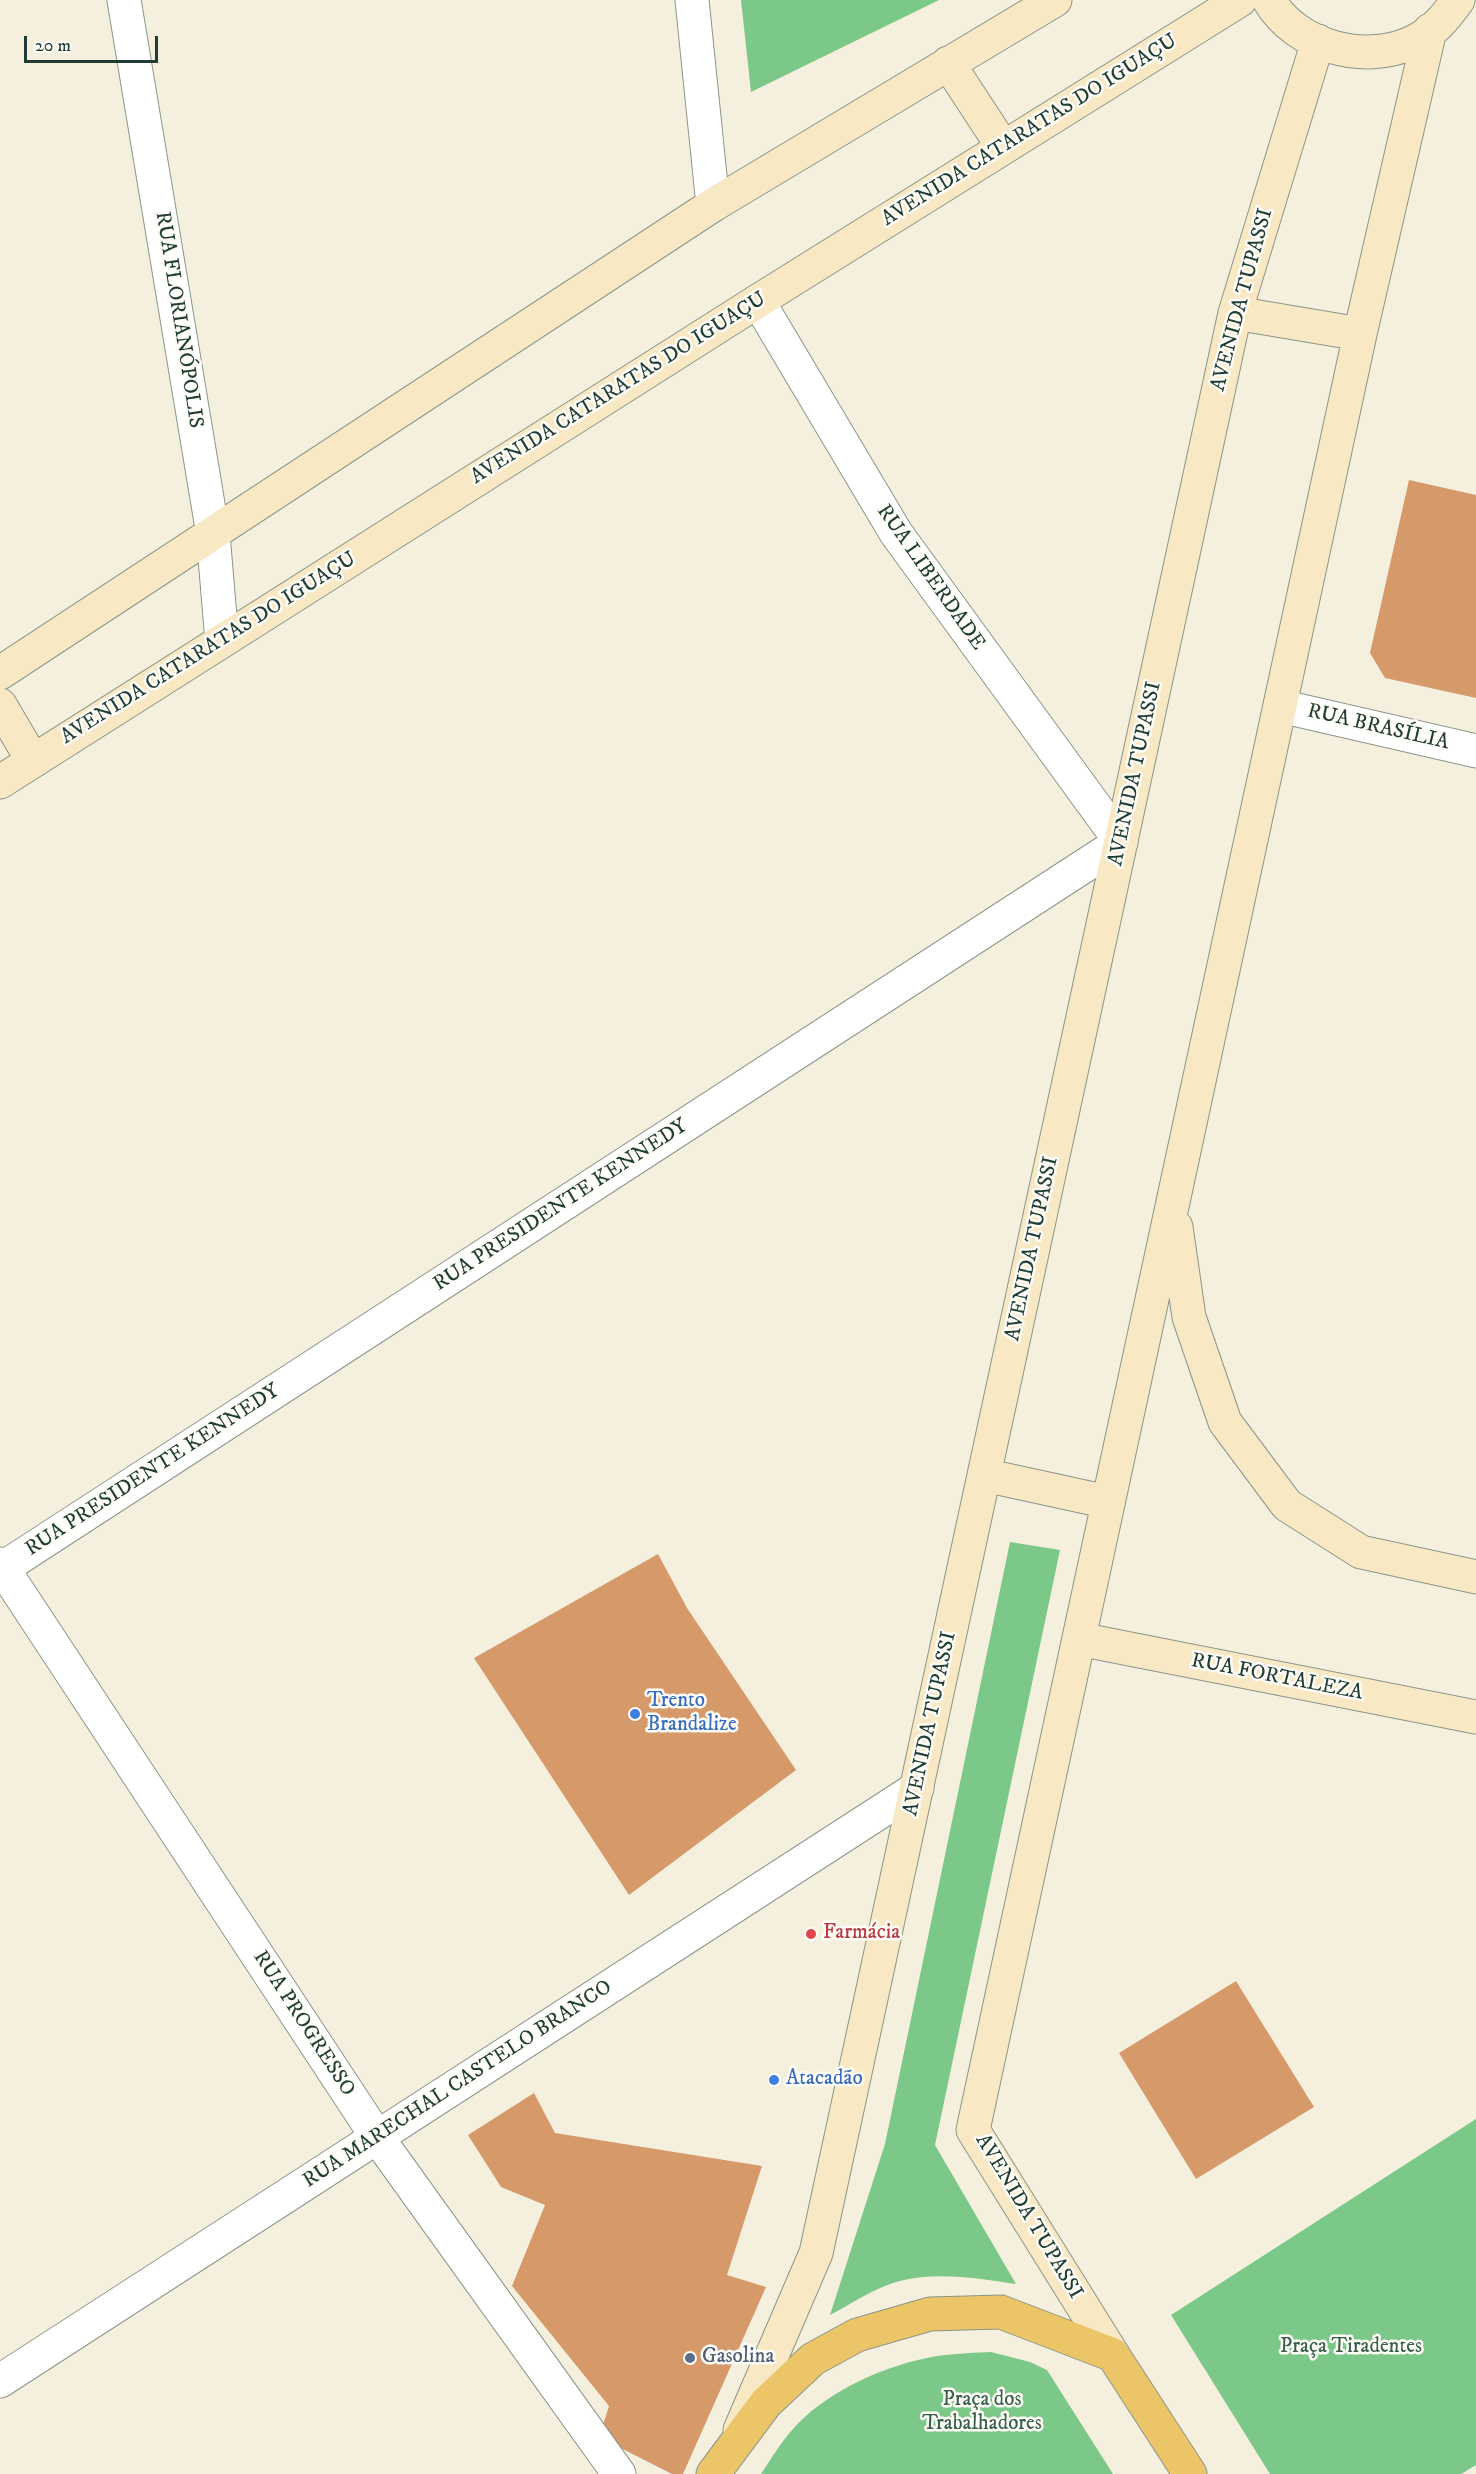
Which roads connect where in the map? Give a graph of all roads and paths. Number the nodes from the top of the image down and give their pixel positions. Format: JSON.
{"nodes":[{"id":1,"x":124,"y":0,"type":"edge"},
{"id":2,"x":692,"y":0,"type":"edge"},
{"id":3,"x":1055,"y":0,"type":"edge"},
{"id":4,"x":1240,"y":0,"type":"edge"},
{"id":5,"x":1269,"y":0,"type":"edge"},
{"id":6,"x":1458,"y":0,"type":"edge"},
{"id":7,"x":1430,"y":30,"type":"junction"},
{"id":8,"x":1318,"y":41,"type":"junction"},
{"id":9,"x":948,"y":63,"type":"junction"},
{"id":10,"x":1003,"y":147,"type":"junction"},
{"id":11,"x":713,"y":205,"type":"junction"},
{"id":12,"x":758,"y":301,"type":"junction"},
{"id":13,"x":1235,"y":313,"type":"junction"},
{"id":14,"x":1360,"y":334,"type":"junction"},
{"id":15,"x":213,"y":534,"type":"junction"},
{"id":16,"x":222,"y":641,"type":"junction"},
{"id":17,"x":0,"y":673,"type":"edge"},
{"id":18,"x":0,"y":705,"type":"edge"},
{"id":19,"x":1280,"y":706,"type":"junction"},
{"id":20,"x":1476,"y":751,"type":"edge"},
{"id":21,"x":33,"y":761,"type":"junction"},
{"id":22,"x":0,"y":782,"type":"edge"},
{"id":23,"x":1121,"y":842,"type":"junction"},
{"id":24,"x":1173,"y":1204,"type":"junction"},
{"id":25,"x":984,"y":1475,"type":"junction"},
{"id":26,"x":1108,"y":1502,"type":"junction"},
{"id":27,"x":1,"y":1567,"type":"edge"},
{"id":28,"x":1476,"y":1577,"type":"edge"},
{"id":29,"x":1078,"y":1639,"type":"junction"},
{"id":30,"x":1476,"y":1717,"type":"edge"},
{"id":31,"x":917,"y":1788,"type":"junction"},
{"id":32,"x":377,"y":2137,"type":"junction"},
{"id":33,"x":1113,"y":2355,"type":"junction"},
{"id":34,"x":0,"y":2381,"type":"edge"},
{"id":35,"x":722,"y":2462,"type":"edge"},
{"id":36,"x":619,"y":2474,"type":"edge"},
{"id":37,"x":1190,"y":2474,"type":"edge"}],
"edges":[{"from":1,"to":15,"type":"street","name":"RUA FLORIANÓPOLIS"},
{"from":2,"to":11,"type":"street"},
{"from":3,"to":9,"type":"main road"},
{"from":4,"to":10,"type":"main road","name":"AVENIDA CATARATAS DO IGUAÇU"},
{"from":5,"to":8,"type":"main road"},
{"from":6,"to":7,"type":"main road"},
{"from":7,"to":8,"type":"main road"},
{"from":7,"to":14,"type":"main road","name":"AVENIDA TUPASSI"},
{"from":8,"to":13,"type":"main road","name":"AVENIDA TUPASSI"},
{"from":9,"to":10,"type":"main road"},
{"from":9,"to":11,"type":"main road"},
{"from":10,"to":12,"type":"main road","name":"AVENIDA CATARATAS DO IGUAÇU"},
{"from":11,"to":15,"type":"main road"},
{"from":12,"to":16,"type":"main road","name":"AVENIDA CATARATAS DO IGUAÇU"},
{"from":12,"to":23,"type":"street","name":"RUA LIBERDADE"},
{"from":13,"to":14,"type":"main road"},
{"from":13,"to":23,"type":"main road","name":"AVENIDA TUPASSI"},
{"from":14,"to":19,"type":"main road","name":"AVENIDA TUPASSI"},
{"from":15,"to":16,"type":"street","name":"RUA FLORIANÓPOLIS"},
{"from":15,"to":17,"type":"main road"},
{"from":16,"to":21,"type":"main road","name":"AVENIDA CATARATAS DO IGUAÇU"},
{"from":18,"to":21,"type":"main road"},
{"from":19,"to":20,"type":"street","name":"RUA BRASÍLIA"},
{"from":19,"to":24,"type":"main road","name":"AVENIDA TUPASSI"},
{"from":21,"to":22,"type":"main road","name":"AVENIDA CATARATAS DO IGUAÇU"},
{"from":23,"to":25,"type":"main road","name":"AVENIDA TUPASSI"},
{"from":23,"to":27,"type":"street","name":"RUA PRESIDENTE KENNEDY"},
{"from":24,"to":26,"type":"main road","name":"AVENIDA TUPASSI"},
{"from":24,"to":28,"type":"main road"},
{"from":25,"to":26,"type":"main road"},
{"from":25,"to":31,"type":"main road","name":"AVENIDA TUPASSI"},
{"from":26,"to":29,"type":"main road","name":"AVENIDA TUPASSI"},
{"from":27,"to":32,"type":"street","name":"RUA PROGRESSO"},
{"from":29,"to":30,"type":"main road","name":"RUA FORTALEZA"},
{"from":29,"to":33,"type":"main road","name":"AVENIDA TUPASSI"},
{"from":31,"to":32,"type":"street","name":"RUA MARECHAL CASTELO BRANCO"},
{"from":31,"to":35,"type":"main road","name":"AVENIDA TUPASSI"},
{"from":32,"to":34,"type":"street","name":"RUA MARECHAL CASTELO BRANCO"},
{"from":32,"to":36,"type":"street","name":"RUA PROGRESSO"},
{"from":33,"to":35,"type":"main road"},
{"from":33,"to":37,"type":"main road"}]}
